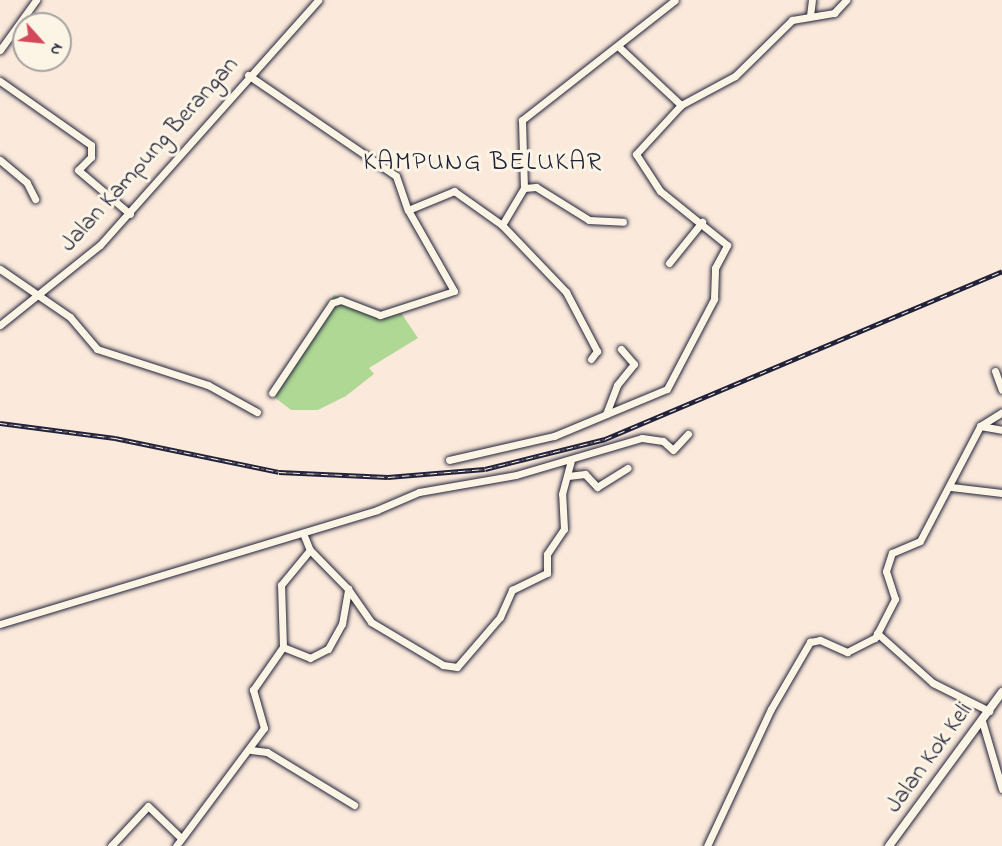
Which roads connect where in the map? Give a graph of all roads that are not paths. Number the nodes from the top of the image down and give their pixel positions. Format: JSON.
{"nodes":[{"id":1,"x":36,"y":0,"type":"edge"},
{"id":2,"x":318,"y":0,"type":"edge"},
{"id":3,"x":675,"y":0,"type":"edge"},
{"id":4,"x":812,"y":0,"type":"edge"},
{"id":5,"x":846,"y":0,"type":"edge"},
{"id":6,"x":810,"y":16,"type":"junction"},
{"id":7,"x":619,"y":47,"type":"junction"},
{"id":8,"x":0,"y":50,"type":"edge"},
{"id":9,"x":248,"y":75,"type":"junction"},
{"id":10,"x":0,"y":81,"type":"edge"},
{"id":11,"x":681,"y":105,"type":"junction"},
{"id":12,"x":0,"y":160,"type":"edge"},
{"id":13,"x":524,"y":188,"type":"junction"},
{"id":14,"x":34,"y":199,"type":"dead end"},
{"id":15,"x":408,"y":210,"type":"junction"},
{"id":16,"x":130,"y":214,"type":"junction"},
{"id":17,"x":623,"y":222,"type":"dead end"},
{"id":18,"x":702,"y":222,"type":"junction"},
{"id":19,"x":501,"y":225,"type":"junction"},
{"id":20,"x":669,"y":263,"type":"dead end"},
{"id":21,"x":0,"y":269,"type":"edge"},
{"id":22,"x":42,"y":295,"type":"junction"},
{"id":23,"x":0,"y":325,"type":"edge"},
{"id":24,"x":621,"y":349,"type":"dead end"},
{"id":25,"x":591,"y":359,"type":"dead end"},
{"id":26,"x":1002,"y":372,"type":"edge"},
{"id":27,"x":1002,"y":390,"type":"edge"},
{"id":28,"x":272,"y":393,"type":"dead end"},
{"id":29,"x":257,"y":412,"type":"dead end"},
{"id":30,"x":1002,"y":412,"type":"edge"},
{"id":31,"x":606,"y":414,"type":"junction"},
{"id":32,"x":980,"y":426,"type":"junction"},
{"id":33,"x":1002,"y":430,"type":"edge"},
{"id":34,"x":688,"y":434,"type":"dead end"},
{"id":35,"x":449,"y":460,"type":"dead end"},
{"id":36,"x":571,"y":461,"type":"junction"},
{"id":37,"x":627,"y":468,"type":"dead end"},
{"id":38,"x":568,"y":476,"type":"junction"},
{"id":39,"x":951,"y":488,"type":"junction"},
{"id":40,"x":1002,"y":494,"type":"edge"},
{"id":41,"x":303,"y":532,"type":"junction"},
{"id":42,"x":310,"y":550,"type":"junction"},
{"id":43,"x":348,"y":589,"type":"junction"},
{"id":44,"x":0,"y":624,"type":"edge"},
{"id":45,"x":877,"y":633,"type":"junction"},
{"id":46,"x":283,"y":646,"type":"junction"},
{"id":47,"x":1002,"y":692,"type":"edge"},
{"id":48,"x":989,"y":711,"type":"junction"},
{"id":49,"x":982,"y":721,"type":"junction"},
{"id":50,"x":250,"y":750,"type":"junction"},
{"id":51,"x":1002,"y":789,"type":"edge"},
{"id":52,"x":354,"y":805,"type":"dead end"},
{"id":53,"x":181,"y":838,"type":"junction"},
{"id":54,"x":111,"y":846,"type":"edge"},
{"id":55,"x":176,"y":846,"type":"edge"},
{"id":56,"x":707,"y":846,"type":"edge"},
{"id":57,"x":889,"y":846,"type":"edge"}],
"edges":[{"from":1,"to":8,"type":"street"},
{"from":2,"to":9,"type":"street","name":"Jalan Kampung Berangan"},
{"from":3,"to":7,"type":"street"},
{"from":4,"to":6,"type":"street"},
{"from":5,"to":6,"type":"street"},
{"from":6,"to":11,"type":"street"},
{"from":7,"to":11,"type":"street"},
{"from":7,"to":13,"type":"street"},
{"from":9,"to":15,"type":"street"},
{"from":9,"to":16,"type":"street","name":"Jalan Kampung Berangan"},
{"from":10,"to":16,"type":"street"},
{"from":11,"to":18,"type":"street"},
{"from":12,"to":14,"type":"street"},
{"from":13,"to":17,"type":"street"},
{"from":13,"to":19,"type":"street"},
{"from":15,"to":19,"type":"street"},
{"from":15,"to":28,"type":"street"},
{"from":16,"to":22,"type":"street","name":"Jalan Kampung Berangan"},
{"from":18,"to":20,"type":"street"},
{"from":18,"to":31,"type":"street"},
{"from":19,"to":25,"type":"street"},
{"from":21,"to":22,"type":"street"},
{"from":22,"to":23,"type":"street","name":"Jalan Kampung Berangan"},
{"from":22,"to":29,"type":"street"},
{"from":24,"to":31,"type":"street"},
{"from":26,"to":27,"type":"street"},
{"from":30,"to":32,"type":"street"},
{"from":31,"to":35,"type":"street"},
{"from":32,"to":33,"type":"street"},
{"from":32,"to":39,"type":"street"},
{"from":34,"to":36,"type":"street"},
{"from":36,"to":38,"type":"street"},
{"from":36,"to":41,"type":"street"},
{"from":37,"to":38,"type":"street"},
{"from":38,"to":43,"type":"street"},
{"from":39,"to":40,"type":"street"},
{"from":39,"to":45,"type":"street"},
{"from":41,"to":42,"type":"street"},
{"from":41,"to":44,"type":"street"},
{"from":42,"to":43,"type":"street"},
{"from":42,"to":46,"type":"street"},
{"from":43,"to":46,"type":"street"},
{"from":45,"to":48,"type":"street"},
{"from":45,"to":56,"type":"street"},
{"from":46,"to":50,"type":"street"},
{"from":47,"to":48,"type":"street","name":"Jalan Kok Keli"},
{"from":48,"to":49,"type":"street","name":"Jalan Kok Keli"},
{"from":49,"to":51,"type":"street"},
{"from":49,"to":57,"type":"street","name":"Jalan Kok Keli"},
{"from":50,"to":52,"type":"street"},
{"from":50,"to":53,"type":"street"},
{"from":53,"to":54,"type":"street"},
{"from":53,"to":55,"type":"street"}]}
